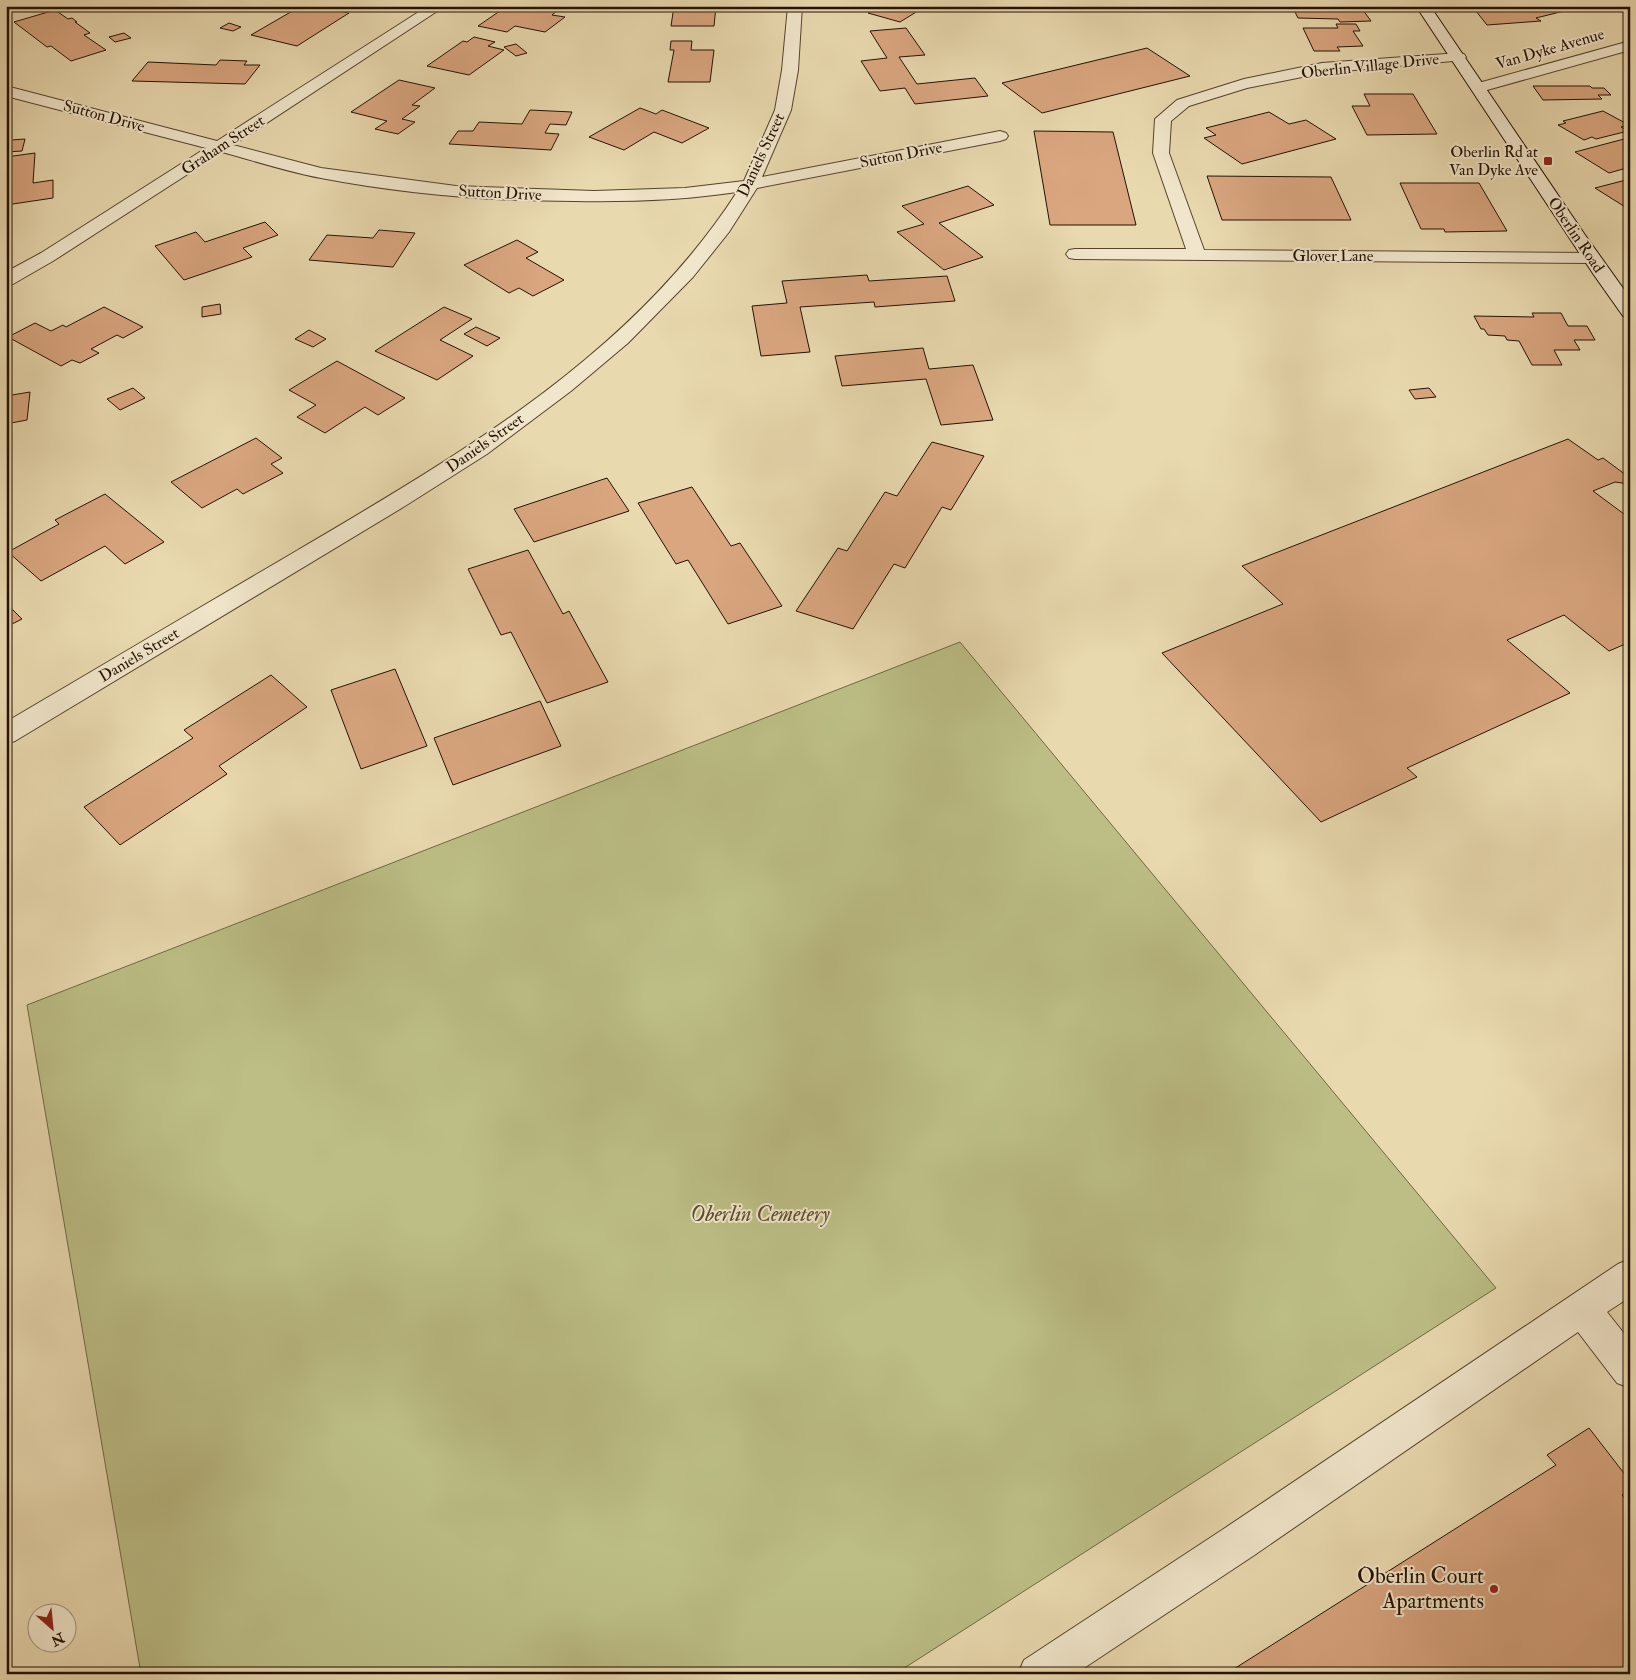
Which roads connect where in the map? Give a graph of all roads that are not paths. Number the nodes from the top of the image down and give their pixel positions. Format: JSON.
{"nodes":[{"id":1,"x":438,"y":6,"type":"edge"},
{"id":2,"x":795,"y":6,"type":"edge"},
{"id":3,"x":1423,"y":6,"type":"edge"},
{"id":4,"x":1630,"y":45,"type":"edge"},
{"id":5,"x":1459,"y":57,"type":"junction"},
{"id":6,"x":1480,"y":87,"type":"junction"},
{"id":7,"x":6,"y":91,"type":"edge"},
{"id":8,"x":1000,"y":136,"type":"dead end"},
{"id":9,"x":221,"y":147,"type":"junction"},
{"id":10,"x":751,"y":184,"type":"junction"},
{"id":11,"x":1075,"y":254,"type":"dead end"},
{"id":12,"x":1197,"y":255,"type":"junction"},
{"id":13,"x":1590,"y":258,"type":"junction"},
{"id":14,"x":6,"y":280,"type":"edge"},
{"id":15,"x":1630,"y":312,"type":"edge"},
{"id":16,"x":6,"y":734,"type":"edge"},
{"id":17,"x":1630,"y":1276,"type":"edge"},
{"id":18,"x":1583,"y":1310,"type":"junction"},
{"id":19,"x":1630,"y":1370,"type":"edge"},
{"id":20,"x":1038,"y":1674,"type":"edge"}],
"edges":[{"from":1,"to":9,"type":"street","name":"Graham Street"},
{"from":2,"to":10,"type":"street","name":"Daniels Street"},
{"from":3,"to":5,"type":"street","name":"Oberlin Road"},
{"from":4,"to":6,"type":"street","name":"Van Dyke Avenue"},
{"from":5,"to":6,"type":"street","name":"Oberlin Road"},
{"from":5,"to":12,"type":"street","name":"Oberlin Village Drive"},
{"from":6,"to":13,"type":"street","name":"Oberlin Road"},
{"from":7,"to":9,"type":"street","name":"Sutton Drive"},
{"from":8,"to":10,"type":"street","name":"Sutton Drive"},
{"from":9,"to":10,"type":"street","name":"Sutton Drive"},
{"from":9,"to":14,"type":"street","name":"Graham Street"},
{"from":10,"to":16,"type":"street","name":"Daniels Street"},
{"from":11,"to":12,"type":"street","name":"Glover Lane"},
{"from":12,"to":13,"type":"street","name":"Glover Lane"},
{"from":13,"to":15,"type":"street","name":"Oberlin Road"},
{"from":17,"to":18,"type":"street"},
{"from":18,"to":19,"type":"street"},
{"from":18,"to":20,"type":"street"}]}
